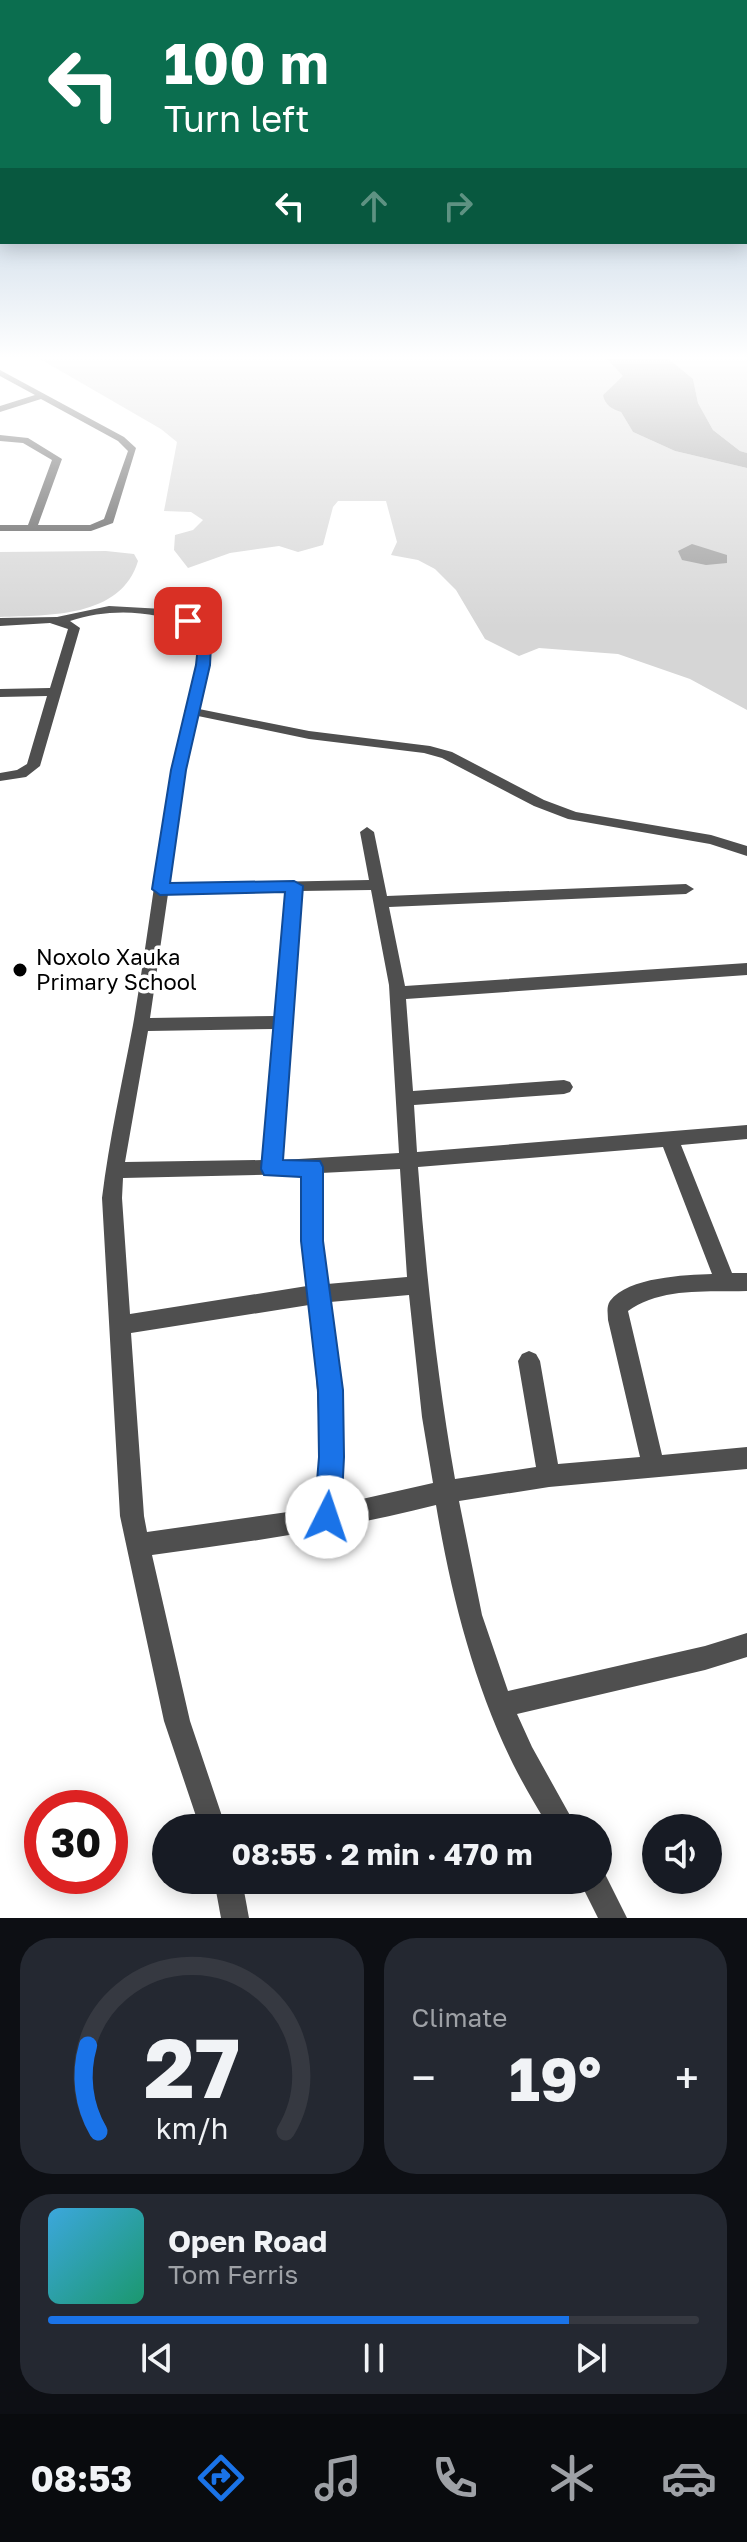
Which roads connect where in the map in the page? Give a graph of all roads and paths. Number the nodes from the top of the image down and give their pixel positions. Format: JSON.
{"nodes":[{"id":1,"x":39,"y":449,"type":"edge"},
{"id":2,"x":131,"y":449,"type":"edge"},
{"id":3,"x":0,"y":528,"type":"edge"},
{"id":4,"x":32,"y":528,"type":"junction"},
{"id":5,"x":57,"y":621,"type":"junction"},
{"id":6,"x":0,"y":622,"type":"edge"},
{"id":7,"x":56,"y":692,"type":"junction"},
{"id":8,"x":0,"y":693,"type":"edge"},
{"id":9,"x":190,"y":711,"type":"junction"},
{"id":10,"x":0,"y":777,"type":"edge"},
{"id":11,"x":367,"y":832,"type":"dead end"},
{"id":12,"x":747,"y":851,"type":"edge"},
{"id":13,"x":294,"y":886,"type":"junction"},
{"id":14,"x":160,"y":889,"type":"junction"},
{"id":15,"x":686,"y":889,"type":"dead end"},
{"id":16,"x":378,"y":894,"type":"junction"},
{"id":17,"x":747,"y":969,"type":"edge"},
{"id":18,"x":398,"y":993,"type":"junction"},
{"id":19,"x":284,"y":1022,"type":"junction"},
{"id":20,"x":141,"y":1025,"type":"junction"},
{"id":21,"x":564,"y":1087,"type":"dead end"},
{"id":22,"x":405,"y":1099,"type":"junction"},
{"id":23,"x":747,"y":1132,"type":"edge"},
{"id":24,"x":669,"y":1138,"type":"junction"},
{"id":25,"x":407,"y":1163,"type":"junction"},
{"id":26,"x":312,"y":1167,"type":"junction"},
{"id":27,"x":272,"y":1169,"type":"junction"},
{"id":28,"x":114,"y":1170,"type":"junction"},
{"id":29,"x":736,"y":1282,"type":"edge"},
{"id":30,"x":418,"y":1285,"type":"junction"},
{"id":31,"x":318,"y":1294,"type":"junction"},
{"id":32,"x":121,"y":1325,"type":"junction"},
{"id":33,"x":529,"y":1361,"type":"dead end"},
{"id":34,"x":747,"y":1458,"type":"edge"},
{"id":35,"x":653,"y":1465,"type":"junction"},
{"id":36,"x":549,"y":1476,"type":"junction"},
{"id":37,"x":444,"y":1492,"type":"junction"},
{"id":38,"x":327,"y":1517,"type":"junction"},
{"id":39,"x":138,"y":1545,"type":"junction"},
{"id":40,"x":747,"y":1645,"type":"edge"},
{"id":41,"x":500,"y":1705,"type":"junction"},
{"id":42,"x":208,"y":1814,"type":"edge"},
{"id":43,"x":556,"y":1814,"type":"edge"},
{"id":44,"x":231,"y":1894,"type":"edge"},
{"id":45,"x":600,"y":1894,"type":"edge"},
{"id":46,"x":235,"y":1918,"type":"edge"},
{"id":47,"x":613,"y":1918,"type":"edge"}],
"edges":[{"from":1,"to":4,"type":"street"},
{"from":2,"to":4,"type":"street"},
{"from":3,"to":4,"type":"street"},
{"from":5,"to":6,"type":"street"},
{"from":5,"to":7,"type":"street"},
{"from":5,"to":9,"type":"street"},
{"from":7,"to":8,"type":"street"},
{"from":7,"to":10,"type":"street"},
{"from":9,"to":12,"type":"street"},
{"from":9,"to":14,"type":"street"},
{"from":11,"to":16,"type":"street"},
{"from":13,"to":14,"type":"street"},
{"from":13,"to":16,"type":"street"},
{"from":13,"to":19,"type":"street"},
{"from":14,"to":20,"type":"street"},
{"from":15,"to":16,"type":"street"},
{"from":16,"to":18,"type":"street"},
{"from":17,"to":18,"type":"street"},
{"from":18,"to":22,"type":"street"},
{"from":19,"to":20,"type":"street"},
{"from":19,"to":27,"type":"street"},
{"from":20,"to":28,"type":"street"},
{"from":21,"to":22,"type":"street"},
{"from":22,"to":25,"type":"street"},
{"from":23,"to":24,"type":"street"},
{"from":24,"to":25,"type":"street"},
{"from":24,"to":29,"type":"street"},
{"from":25,"to":26,"type":"street"},
{"from":25,"to":30,"type":"street"},
{"from":26,"to":27,"type":"street"},
{"from":26,"to":31,"type":"street"},
{"from":27,"to":28,"type":"street"},
{"from":28,"to":32,"type":"street"},
{"from":29,"to":35,"type":"street"},
{"from":30,"to":31,"type":"street"},
{"from":30,"to":37,"type":"street"},
{"from":31,"to":32,"type":"street"},
{"from":31,"to":38,"type":"street"},
{"from":32,"to":39,"type":"street"},
{"from":33,"to":36,"type":"street"},
{"from":34,"to":35,"type":"street"},
{"from":35,"to":36,"type":"street"},
{"from":36,"to":37,"type":"street"},
{"from":37,"to":38,"type":"street"},
{"from":37,"to":41,"type":"street"},
{"from":38,"to":39,"type":"street"},
{"from":39,"to":42,"type":"street"},
{"from":40,"to":41,"type":"street"},
{"from":41,"to":43,"type":"street"},
{"from":44,"to":46,"type":"street"},
{"from":45,"to":47,"type":"street"}]}
